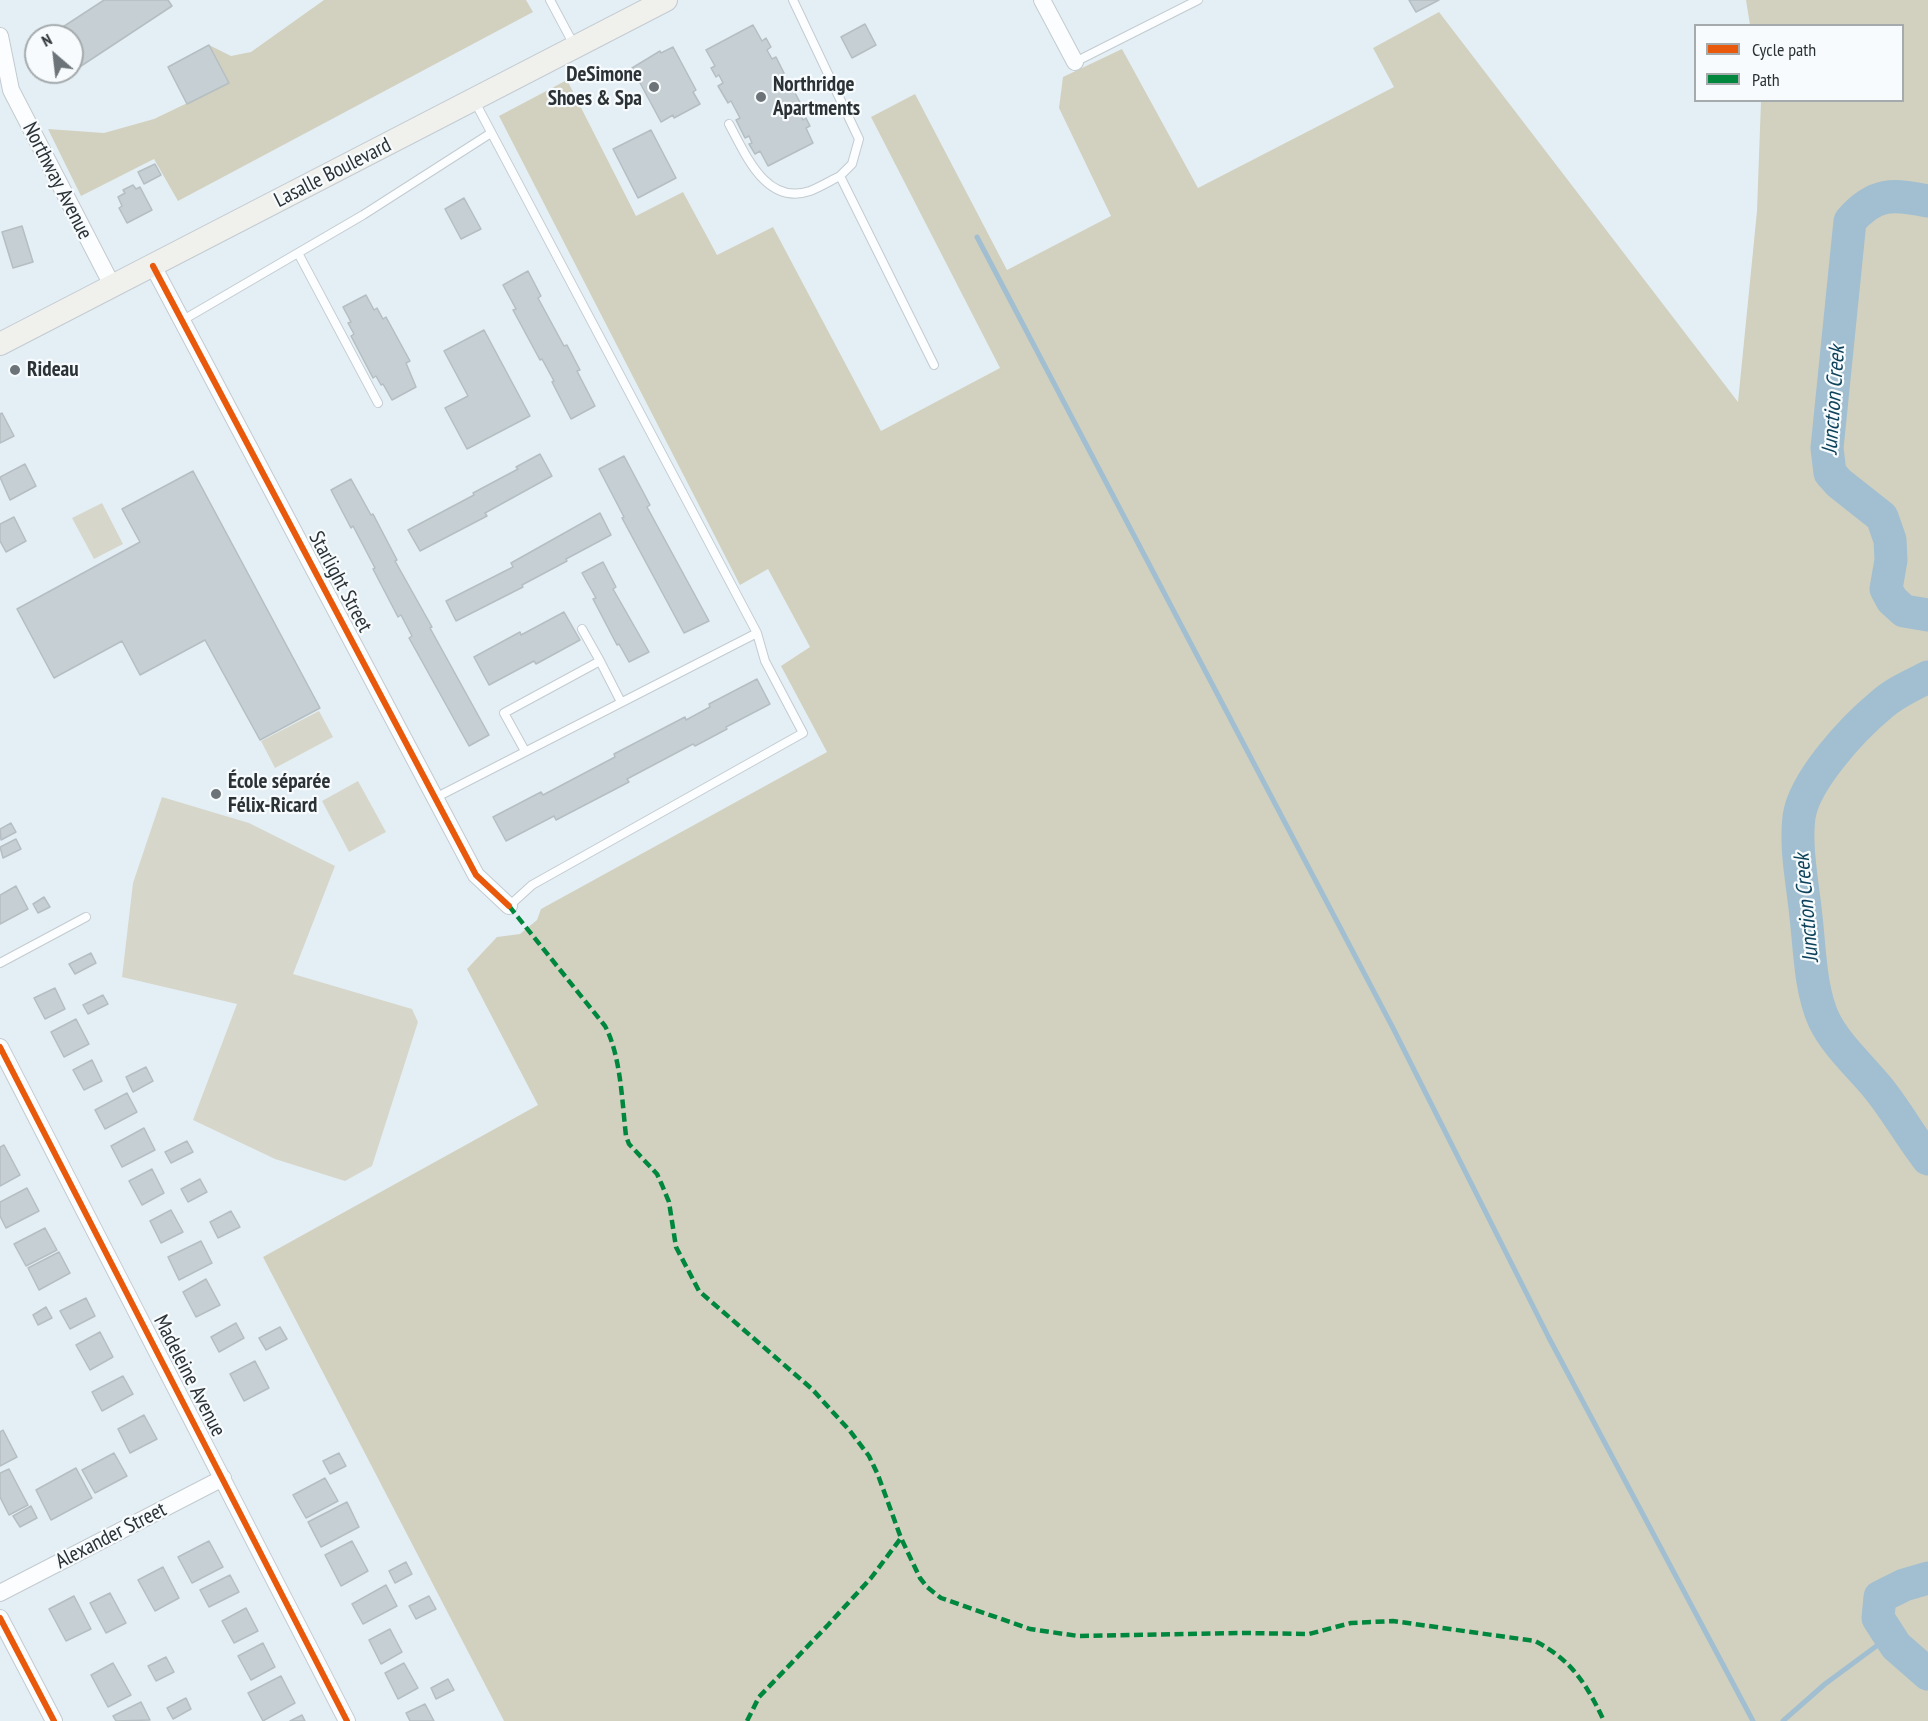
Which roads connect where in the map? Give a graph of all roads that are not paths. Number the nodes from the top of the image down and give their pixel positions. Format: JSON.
{"nodes":[{"id":1,"x":550,"y":0,"type":"edge"},
{"id":2,"x":666,"y":0,"type":"edge"},
{"id":3,"x":793,"y":0,"type":"edge"},
{"id":4,"x":1042,"y":0,"type":"edge"},
{"id":5,"x":1198,"y":0,"type":"edge"},
{"id":6,"x":0,"y":36,"type":"edge"},
{"id":7,"x":575,"y":47,"type":"junction"},
{"id":8,"x":1075,"y":62,"type":"joint"},
{"id":9,"x":474,"y":100,"type":"junction"},
{"id":10,"x":729,"y":124,"type":"dead end"},
{"id":11,"x":491,"y":133,"type":"junction"},
{"id":12,"x":840,"y":176,"type":"junction"},
{"id":13,"x":298,"y":253,"type":"junction"},
{"id":14,"x":153,"y":266,"type":"junction"},
{"id":15,"x":113,"y":287,"type":"junction"},
{"id":16,"x":183,"y":320,"type":"junction"},
{"id":17,"x":0,"y":344,"type":"edge"},
{"id":18,"x":934,"y":365,"type":"dead end"},
{"id":19,"x":378,"y":403,"type":"dead end"},
{"id":20,"x":582,"y":629,"type":"dead end"},
{"id":21,"x":757,"y":633,"type":"junction"},
{"id":22,"x":600,"y":661,"type":"junction"},
{"id":23,"x":621,"y":702,"type":"junction"},
{"id":24,"x":525,"y":751,"type":"junction"},
{"id":25,"x":435,"y":798,"type":"junction"},
{"id":26,"x":509,"y":906,"type":"joint"},
{"id":27,"x":86,"y":917,"type":"dead end"},
{"id":28,"x":0,"y":963,"type":"edge"},
{"id":29,"x":0,"y":1047,"type":"edge"},
{"id":30,"x":223,"y":1478,"type":"junction"},
{"id":31,"x":0,"y":1593,"type":"edge"},
{"id":32,"x":0,"y":1618,"type":"edge"},
{"id":33,"x":54,"y":1721,"type":"edge"},
{"id":34,"x":347,"y":1721,"type":"edge"}],
"edges":[{"from":1,"to":7,"type":"lane"},
{"from":2,"to":7,"type":"main road","name":"Lasalle Boulevard"},
{"from":3,"to":12,"type":"lane"},
{"from":4,"to":8,"type":"street"},
{"from":5,"to":8,"type":"lane"},
{"from":6,"to":15,"type":"street","name":"Northway Avenue"},
{"from":7,"to":9,"type":"main road","name":"Lasalle Boulevard"},
{"from":9,"to":11,"type":"lane"},
{"from":9,"to":14,"type":"main road","name":"Lasalle Boulevard"},
{"from":10,"to":12,"type":"lane"},
{"from":11,"to":13,"type":"lane"},
{"from":11,"to":21,"type":"lane"},
{"from":12,"to":18,"type":"lane"},
{"from":13,"to":16,"type":"lane"},
{"from":13,"to":19,"type":"lane"},
{"from":14,"to":15,"type":"main road","name":"Lasalle Boulevard"},
{"from":14,"to":16,"type":"street","name":"Starlight Street"},
{"from":15,"to":17,"type":"main road","name":"Lasalle Boulevard"},
{"from":16,"to":25,"type":"street","name":"Starlight Street"},
{"from":20,"to":22,"type":"lane"},
{"from":21,"to":23,"type":"lane"},
{"from":21,"to":26,"type":"lane"},
{"from":22,"to":23,"type":"lane"},
{"from":22,"to":24,"type":"lane"},
{"from":23,"to":24,"type":"lane"},
{"from":24,"to":25,"type":"lane"},
{"from":25,"to":26,"type":"street","name":"Starlight Street"},
{"from":27,"to":28,"type":"lane"},
{"from":29,"to":30,"type":"street","name":"Madeleine Avenue"},
{"from":30,"to":31,"type":"street","name":"Alexander Street"},
{"from":30,"to":34,"type":"street","name":"Madeleine Avenue"},
{"from":32,"to":33,"type":"street"}]}
